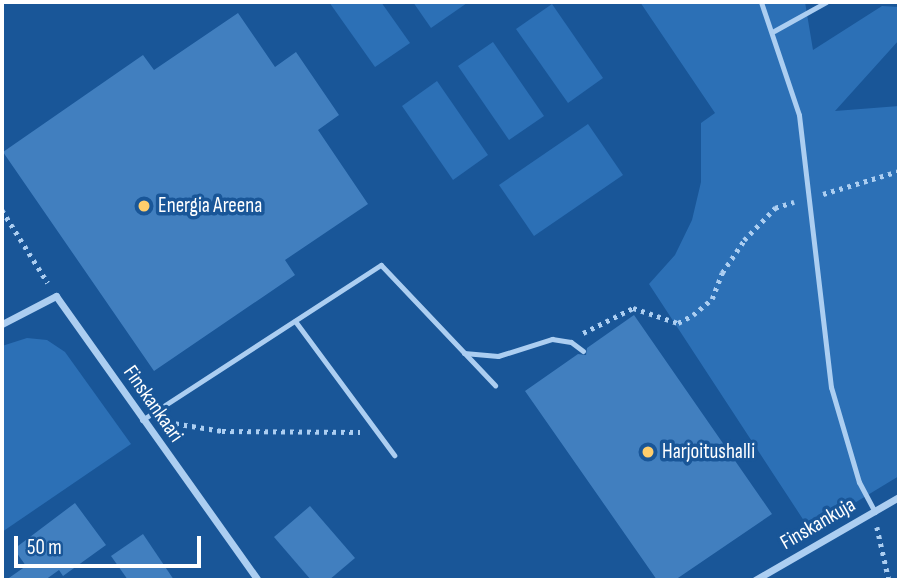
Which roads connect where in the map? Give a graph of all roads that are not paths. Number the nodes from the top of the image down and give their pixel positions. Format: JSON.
{"nodes":[{"id":1,"x":761,"y":2,"type":"edge"},
{"id":2,"x":826,"y":2,"type":"edge"},
{"id":3,"x":774,"y":31,"type":"junction"},
{"id":4,"x":295,"y":321,"type":"junction"},
{"id":5,"x":2,"y":324,"type":"edge"},
{"id":6,"x":583,"y":351,"type":"dead end"},
{"id":7,"x":464,"y":353,"type":"junction"},
{"id":8,"x":495,"y":385,"type":"dead end"},
{"id":9,"x":142,"y":420,"type":"junction"},
{"id":10,"x":394,"y":456,"type":"dead end"},
{"id":11,"x":899,"y":499,"type":"edge"},
{"id":12,"x":875,"y":512,"type":"junction"},
{"id":13,"x":258,"y":580,"type":"edge"},
{"id":14,"x":755,"y":580,"type":"edge"}],
"edges":[{"from":1,"to":3,"type":"lane"},
{"from":2,"to":3,"type":"lane"},
{"from":3,"to":12,"type":"lane"},
{"from":4,"to":7,"type":"lane"},
{"from":4,"to":9,"type":"lane"},
{"from":4,"to":10,"type":"lane"},
{"from":5,"to":9,"type":"street","name":"Finskankaari"},
{"from":6,"to":7,"type":"lane"},
{"from":7,"to":8,"type":"lane"},
{"from":9,"to":13,"type":"street","name":"Finskankaari"},
{"from":11,"to":12,"type":"street","name":"Finskankuja"},
{"from":12,"to":14,"type":"street","name":"Finskankuja"}]}
